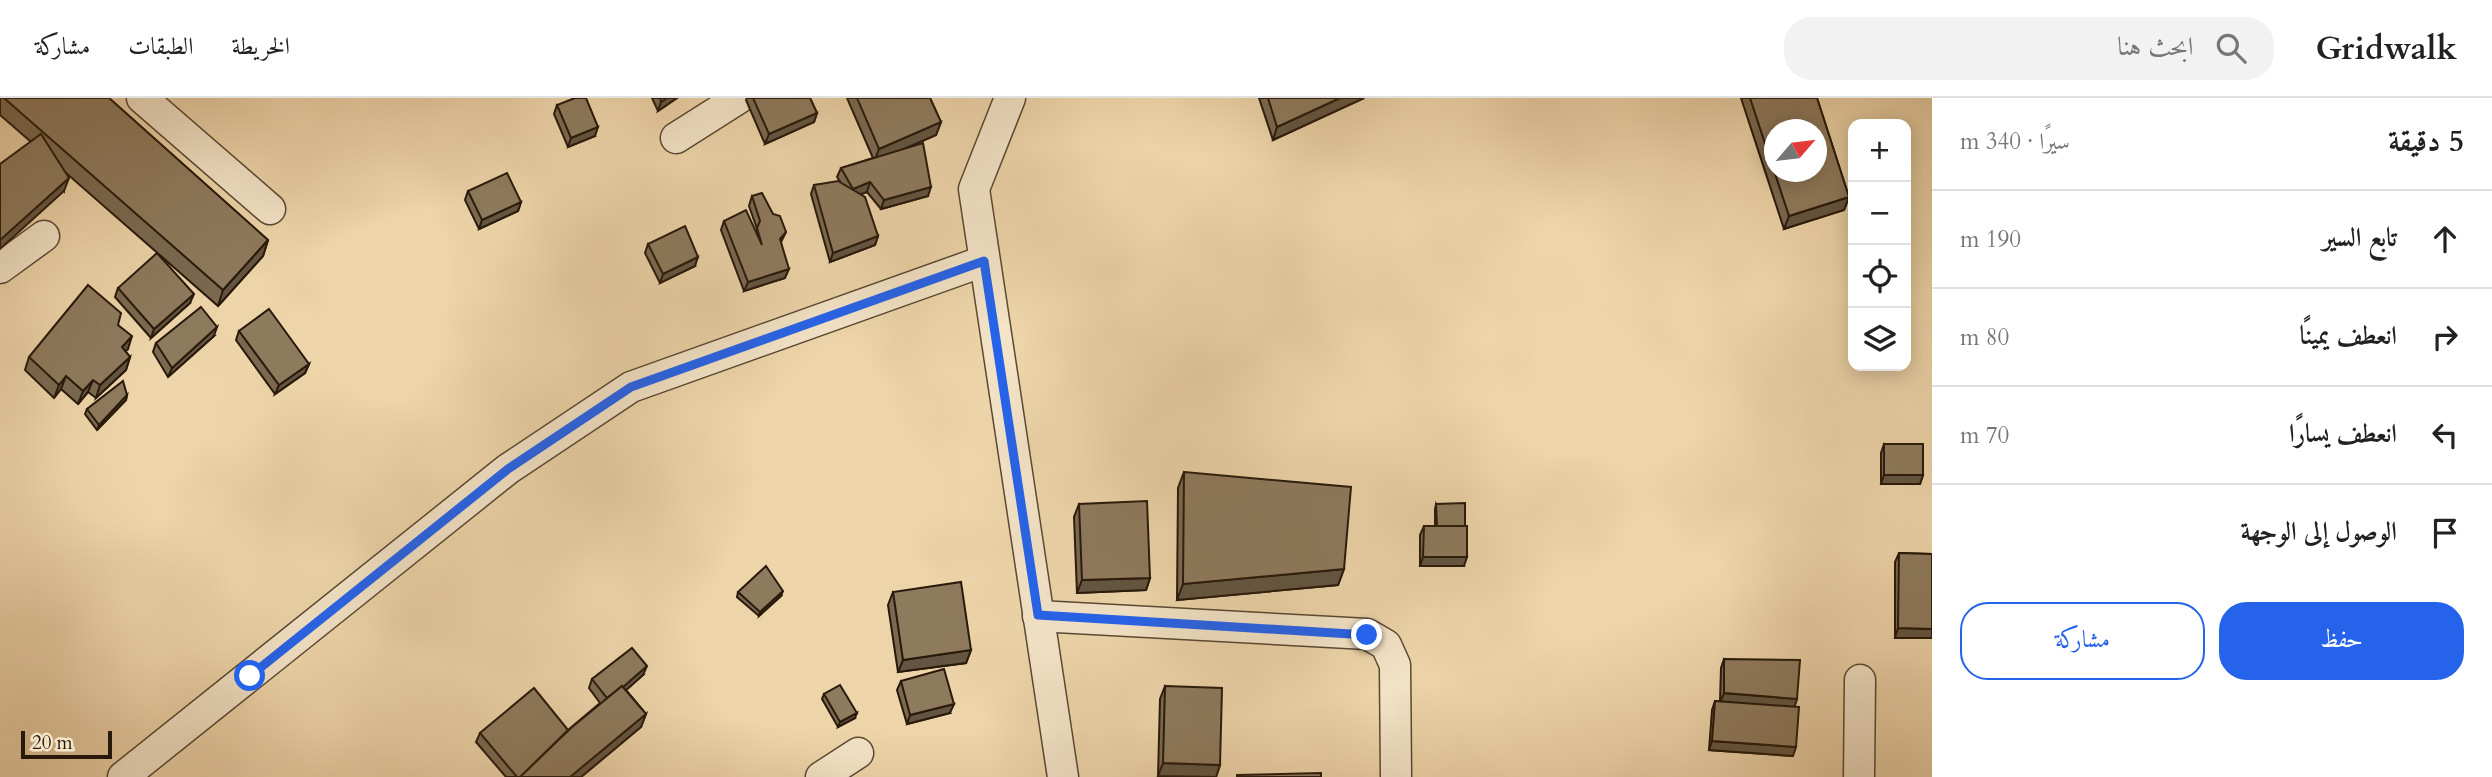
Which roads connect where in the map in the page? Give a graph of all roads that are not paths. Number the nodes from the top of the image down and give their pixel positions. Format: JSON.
{"nodes":[{"id":1,"x":142,"y":98,"type":"edge"},
{"id":2,"x":739,"y":98,"type":"edge"},
{"id":3,"x":1010,"y":98,"type":"edge"},
{"id":4,"x":676,"y":138,"type":"dead end"},
{"id":5,"x":270,"y":209,"type":"dead end"},
{"id":6,"x":44,"y":236,"type":"dead end"},
{"id":7,"x":984,"y":261,"type":"junction"},
{"id":8,"x":0,"y":268,"type":"edge"},
{"id":9,"x":1038,"y":615,"type":"junction"},
{"id":10,"x":1860,"y":680,"type":"dead end"},
{"id":11,"x":858,"y":753,"type":"dead end"},
{"id":12,"x":123,"y":777,"type":"edge"},
{"id":13,"x":821,"y":777,"type":"edge"},
{"id":14,"x":1063,"y":777,"type":"edge"},
{"id":15,"x":1396,"y":777,"type":"edge"},
{"id":16,"x":1859,"y":777,"type":"edge"}],
"edges":[{"from":1,"to":5,"type":"street"},
{"from":2,"to":4,"type":"street"},
{"from":3,"to":7,"type":"street"},
{"from":6,"to":8,"type":"street"},
{"from":7,"to":9,"type":"street"},
{"from":7,"to":12,"type":"street"},
{"from":9,"to":14,"type":"street"},
{"from":9,"to":15,"type":"street"},
{"from":10,"to":16,"type":"street"},
{"from":11,"to":13,"type":"street"}]}
